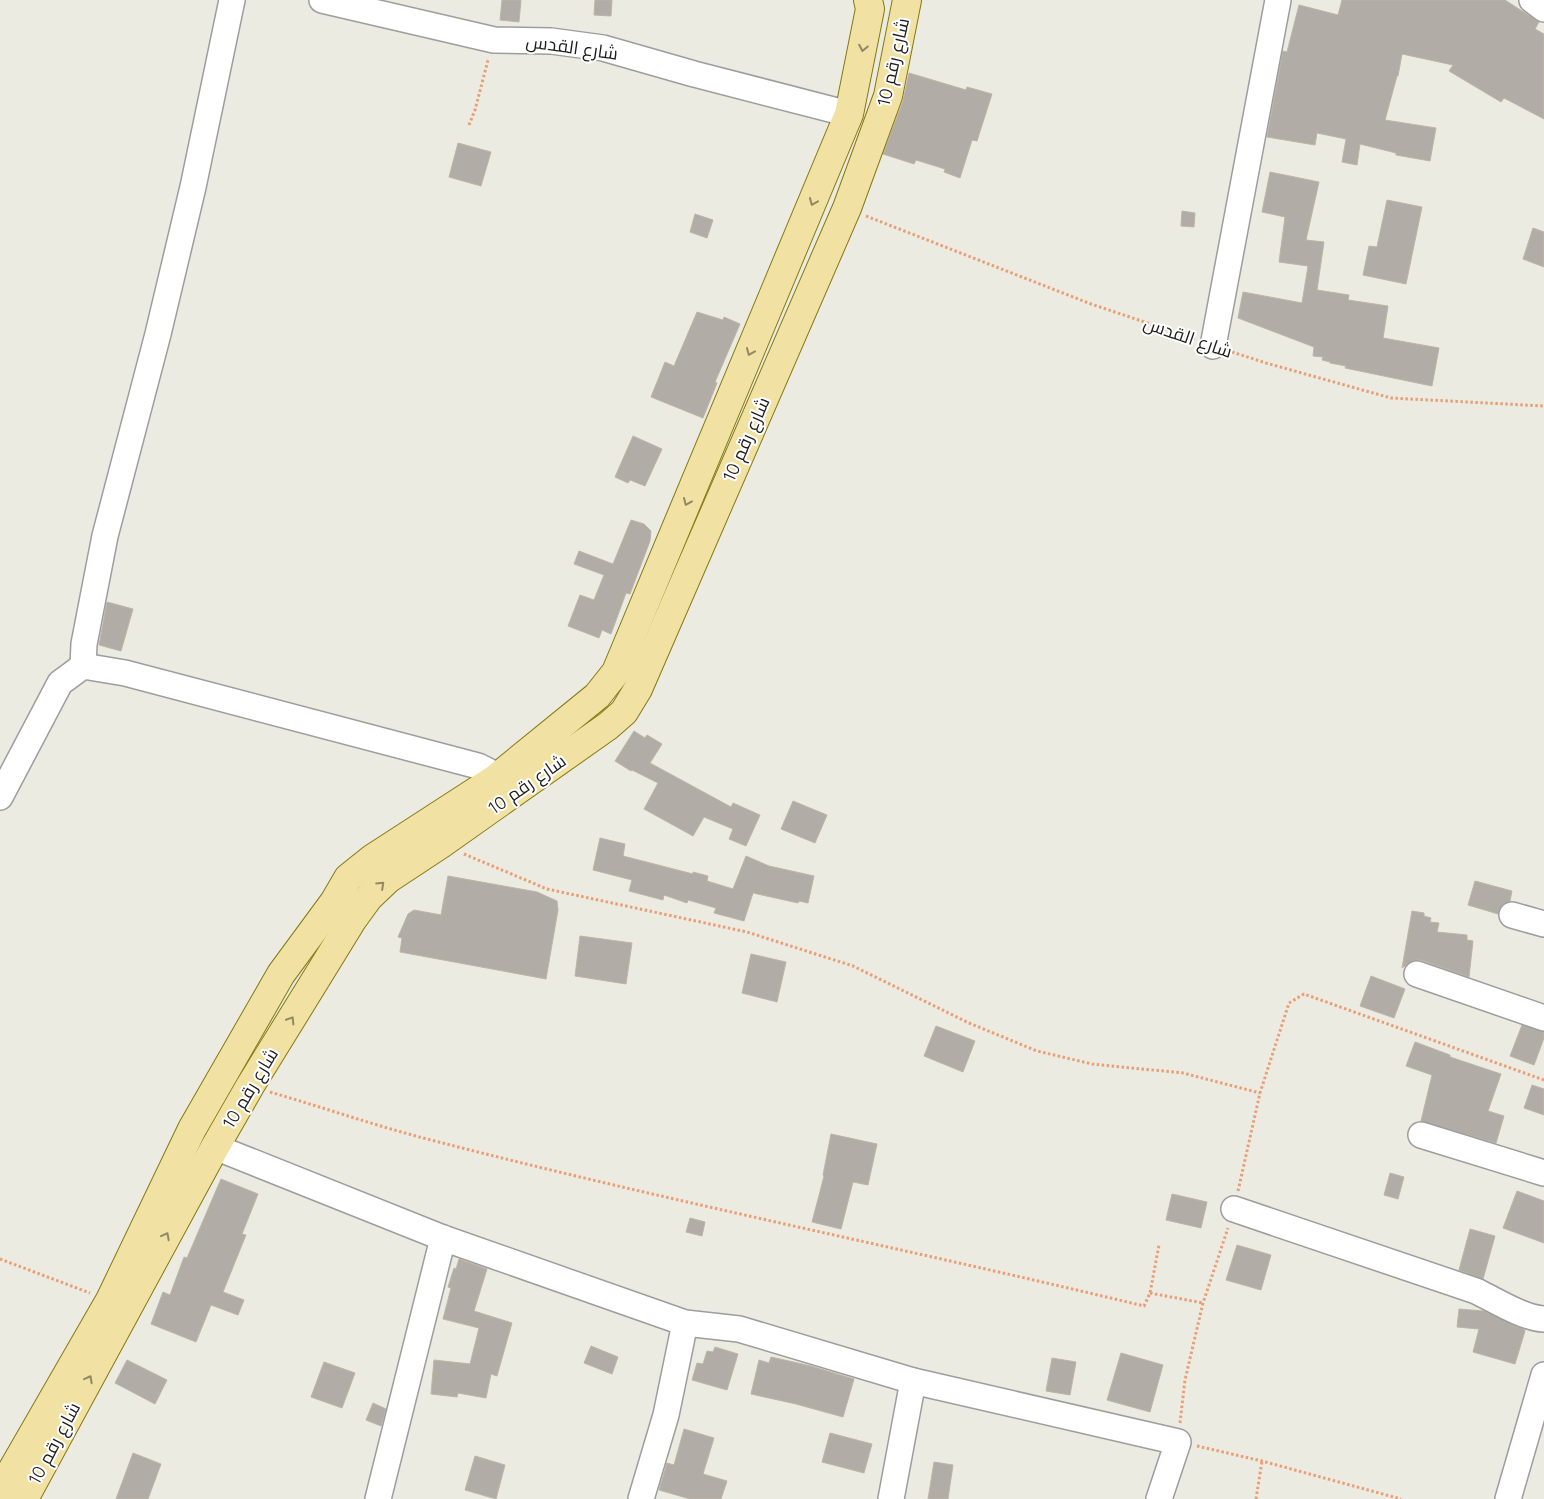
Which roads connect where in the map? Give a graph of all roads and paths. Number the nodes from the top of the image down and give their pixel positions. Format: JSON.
{"nodes":[{"id":1,"x":232,"y":0,"type":"edge"},
{"id":2,"x":868,"y":0,"type":"edge"},
{"id":3,"x":907,"y":0,"type":"edge"},
{"id":4,"x":1278,"y":0,"type":"edge"},
{"id":5,"x":1532,"y":0,"type":"edge"},
{"id":6,"x":329,"y":1,"type":"edge"},
{"id":7,"x":1544,"y":9,"type":"edge"},
{"id":8,"x":494,"y":40,"type":"junction"},
{"id":9,"x":849,"y":114,"type":"junction"},
{"id":10,"x":469,"y":125,"type":"dead end"},
{"id":11,"x":847,"y":208,"type":"junction"},
{"id":12,"x":1213,"y":346,"type":"junction"},
{"id":13,"x":1544,"y":406,"type":"edge"},
{"id":14,"x":83,"y":666,"type":"junction"},
{"id":15,"x":495,"y":779,"type":"junction"},
{"id":16,"x":0,"y":798,"type":"edge"},
{"id":17,"x":441,"y":844,"type":"junction"},
{"id":18,"x":1512,"y":915,"type":"dead end"},
{"id":19,"x":1544,"y":924,"type":"edge"},
{"id":20,"x":1417,"y":974,"type":"dead end"},
{"id":21,"x":1544,"y":1018,"type":"edge"},
{"id":22,"x":250,"y":1086,"type":"junction"},
{"id":23,"x":1260,"y":1093,"type":"dead end"},
{"id":24,"x":1421,"y":1136,"type":"dead end"},
{"id":25,"x":215,"y":1147,"type":"junction"},
{"id":26,"x":1544,"y":1173,"type":"edge"},
{"id":27,"x":1234,"y":1209,"type":"dead end"},
{"id":28,"x":442,"y":1238,"type":"junction"},
{"id":29,"x":1160,"y":1245,"type":"dead end"},
{"id":30,"x":0,"y":1259,"type":"edge"},
{"id":31,"x":1150,"y":1293,"type":"junction"},
{"id":32,"x":110,"y":1300,"type":"junction"},
{"id":33,"x":1203,"y":1303,"type":"dead end"},
{"id":34,"x":1544,"y":1319,"type":"edge"},
{"id":35,"x":685,"y":1323,"type":"junction"},
{"id":36,"x":1544,"y":1374,"type":"edge"},
{"id":37,"x":913,"y":1381,"type":"junction"},
{"id":38,"x":1262,"y":1461,"type":"dead end"},
{"id":39,"x":6,"y":1492,"type":"edge"},
{"id":40,"x":378,"y":1499,"type":"edge"},
{"id":41,"x":640,"y":1499,"type":"edge"},
{"id":42,"x":891,"y":1499,"type":"edge"},
{"id":43,"x":1159,"y":1499,"type":"edge"},
{"id":44,"x":1256,"y":1499,"type":"edge"},
{"id":45,"x":1508,"y":1499,"type":"edge"}],
"edges":[{"from":1,"to":14,"type":"street"},
{"from":2,"to":9,"type":"main road","name":"شارع رقم 10","one_way":true},
{"from":3,"to":11,"type":"main road","name":"شارع رقم 10"},
{"from":4,"to":12,"type":"street"},
{"from":5,"to":7,"type":"street"},
{"from":6,"to":8,"type":"street","name":"شارع القدس"},
{"from":8,"to":9,"type":"street","name":"شارع القدس"},
{"from":8,"to":10,"type":"path"},
{"from":9,"to":15,"type":"main road","name":"شارع رقم 10","one_way":true},
{"from":11,"to":12,"type":"path","name":"شارع القدس"},
{"from":11,"to":17,"type":"main road","name":"شارع رقم 10"},
{"from":12,"to":13,"type":"path","name":"شارع القدس"},
{"from":14,"to":15,"type":"street"},
{"from":14,"to":16,"type":"street"},
{"from":15,"to":32,"type":"main road","name":"شارع رقم 10"},
{"from":22,"to":17,"type":"main road","name":"شارع رقم 10","one_way":true},
{"from":17,"to":23,"type":"path"},
{"from":18,"to":19,"type":"street"},
{"from":20,"to":21,"type":"street"},
{"from":22,"to":25,"type":"main road","name":"شارع رقم 10"},
{"from":22,"to":31,"type":"path"},
{"from":24,"to":26,"type":"street"},
{"from":25,"to":28,"type":"street"},
{"from":39,"to":25,"type":"main road","name":"شارع رقم 10","one_way":true},
{"from":27,"to":34,"type":"street"},
{"from":28,"to":35,"type":"street"},
{"from":28,"to":40,"type":"street"},
{"from":29,"to":31,"type":"path"},
{"from":30,"to":32,"type":"path"},
{"from":31,"to":33,"type":"path"},
{"from":32,"to":39,"type":"main road","name":"شارع رقم 10"},
{"from":35,"to":37,"type":"street"},
{"from":35,"to":41,"type":"street"},
{"from":36,"to":45,"type":"street"},
{"from":37,"to":42,"type":"street"},
{"from":37,"to":43,"type":"street"},
{"from":38,"to":44,"type":"path"}]}
